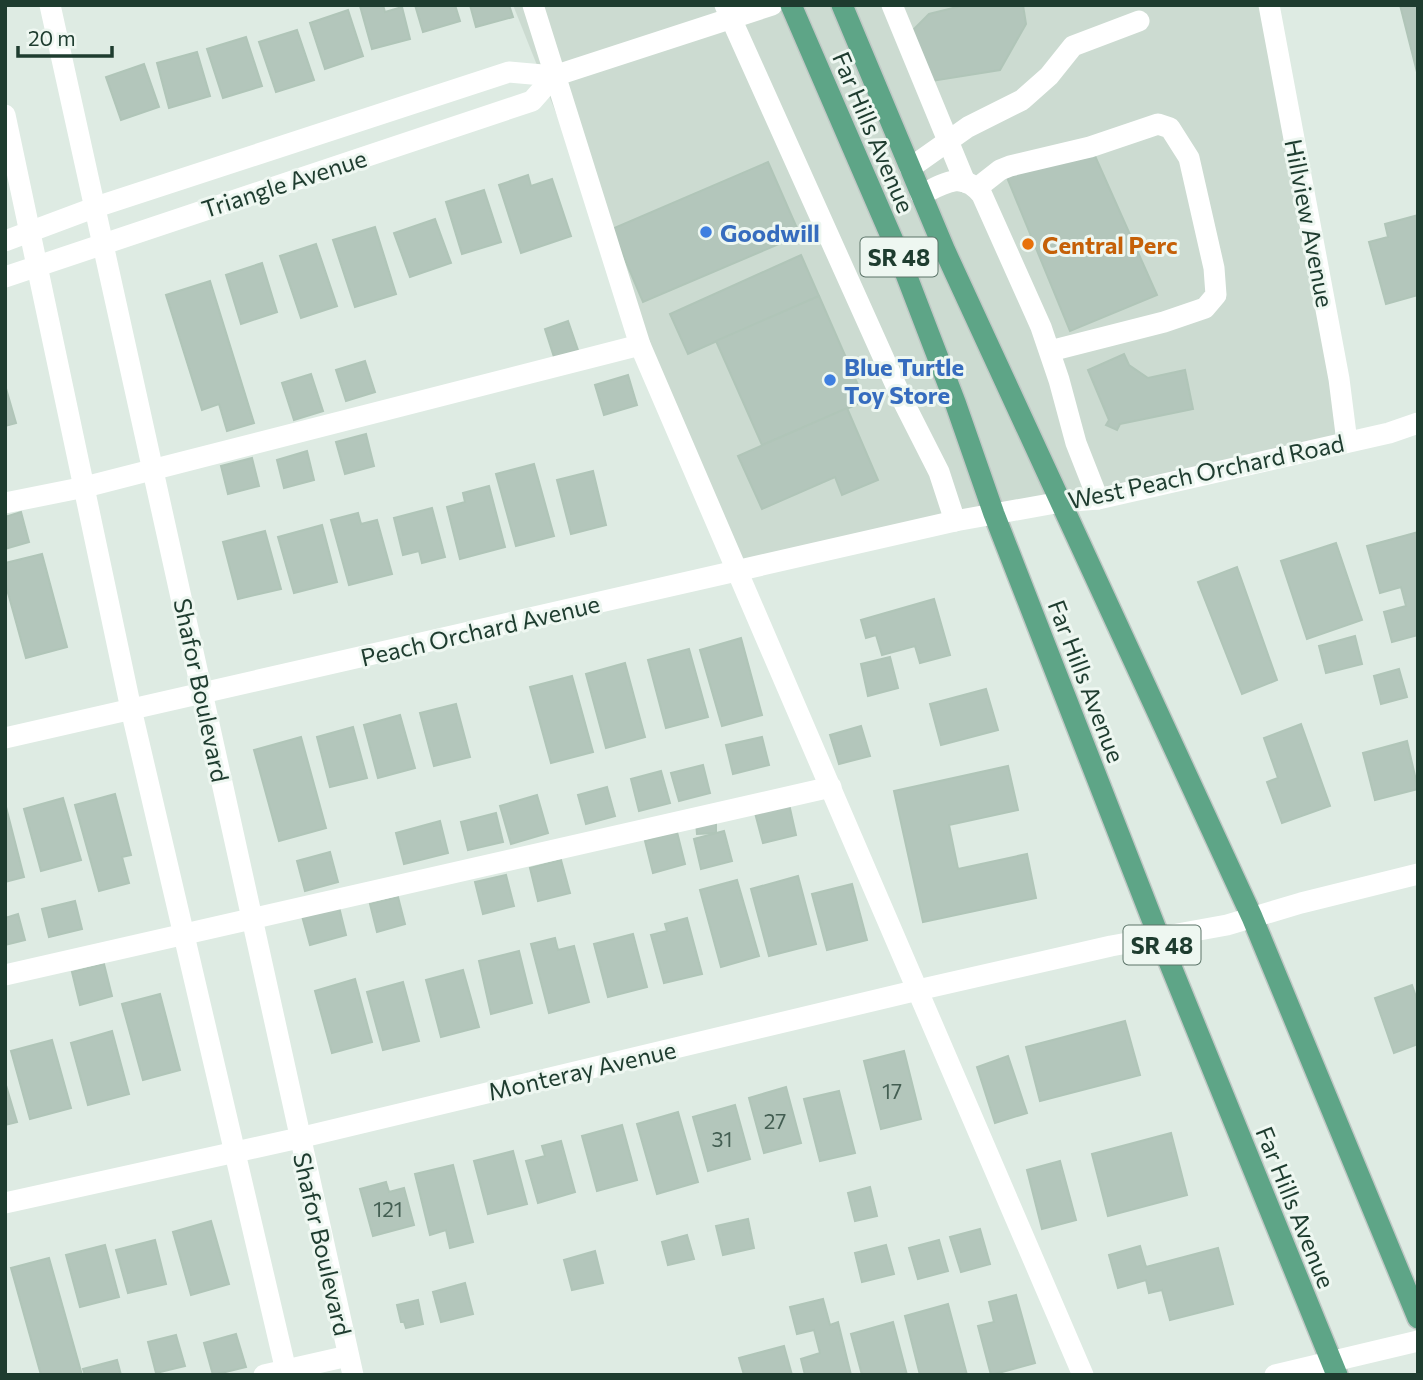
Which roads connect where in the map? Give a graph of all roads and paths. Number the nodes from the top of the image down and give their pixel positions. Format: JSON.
{"nodes":[{"id":1,"x":50,"y":5,"type":"edge"},
{"id":2,"x":533,"y":5,"type":"edge"},
{"id":3,"x":772,"y":5,"type":"edge"},
{"id":4,"x":791,"y":5,"type":"edge"},
{"id":5,"x":842,"y":5,"type":"edge"},
{"id":6,"x":892,"y":5,"type":"edge"},
{"id":7,"x":1269,"y":5,"type":"edge"},
{"id":8,"x":728,"y":12,"type":"edge"},
{"id":9,"x":1139,"y":21,"type":"dead end"},
{"id":10,"x":554,"y":76,"type":"junction"},
{"id":11,"x":5,"y":115,"type":"edge"},
{"id":12,"x":948,"y":141,"type":"junction"},
{"id":13,"x":910,"y":168,"type":"junction"},
{"id":14,"x":971,"y":185,"type":"junction"},
{"id":15,"x":921,"y":195,"type":"junction"},
{"id":16,"x":96,"y":207,"type":"junction"},
{"id":17,"x":30,"y":232,"type":"junction"},
{"id":18,"x":5,"y":241,"type":"edge"},
{"id":19,"x":104,"y":243,"type":"junction"},
{"id":20,"x":38,"y":268,"type":"junction"},
{"id":21,"x":5,"y":278,"type":"edge"},
{"id":22,"x":640,"y":345,"type":"junction"},
{"id":23,"x":1050,"y":351,"type":"junction"},
{"id":24,"x":1418,"y":424,"type":"edge"},
{"id":25,"x":1347,"y":442,"type":"junction"},
{"id":26,"x":154,"y":468,"type":"junction"},
{"id":27,"x":85,"y":487,"type":"junction"},
{"id":28,"x":1098,"y":499,"type":"junction"},
{"id":29,"x":1061,"y":502,"type":"junction"},
{"id":30,"x":5,"y":503,"type":"edge"},
{"id":31,"x":994,"y":514,"type":"junction"},
{"id":32,"x":955,"y":520,"type":"junction"},
{"id":33,"x":738,"y":570,"type":"junction"},
{"id":34,"x":203,"y":693,"type":"junction"},
{"id":35,"x":131,"y":709,"type":"junction"},
{"id":36,"x":5,"y":738,"type":"edge"},
{"id":37,"x":831,"y":787,"type":"junction"},
{"id":38,"x":1418,"y":874,"type":"edge"},
{"id":39,"x":1252,"y":917,"type":"junction"},
{"id":40,"x":252,"y":919,"type":"junction"},
{"id":41,"x":184,"y":933,"type":"junction"},
{"id":42,"x":1159,"y":937,"type":"junction"},
{"id":43,"x":5,"y":975,"type":"edge"},
{"id":44,"x":918,"y":990,"type":"junction"},
{"id":45,"x":299,"y":1138,"type":"junction"},
{"id":46,"x":234,"y":1152,"type":"junction"},
{"id":47,"x":5,"y":1203,"type":"edge"},
{"id":48,"x":1418,"y":1318,"type":"edge"},
{"id":49,"x":1418,"y":1340,"type":"edge"},
{"id":50,"x":350,"y":1365,"type":"edge"},
{"id":51,"x":1334,"y":1368,"type":"edge"},
{"id":52,"x":286,"y":1372,"type":"edge"},
{"id":53,"x":264,"y":1375,"type":"edge"},
{"id":54,"x":1083,"y":1375,"type":"edge"},
{"id":55,"x":1275,"y":1375,"type":"edge"}],
"edges":[{"from":1,"to":16,"type":"street","name":"Shafor Boulevard"},
{"from":2,"to":10,"type":"street"},
{"from":3,"to":8,"type":"street","name":"Triangle Avenue"},
{"from":4,"to":31,"type":"main road","name":"Far Hills Avenue","number":"SR 48"},
{"from":5,"to":13,"type":"main road","name":"Far Hills Avenue","number":"SR 48"},
{"from":6,"to":12,"type":"street"},
{"from":7,"to":25,"type":"street","name":"Hillview Avenue"},
{"from":8,"to":10,"type":"street","name":"Triangle Avenue"},
{"from":8,"to":32,"type":"street"},
{"from":9,"to":12,"type":"street"},
{"from":10,"to":16,"type":"street","name":"Triangle Avenue"},
{"from":10,"to":19,"type":"street","name":"Triangle Avenue"},
{"from":10,"to":22,"type":"street"},
{"from":11,"to":17,"type":"street"},
{"from":12,"to":13,"type":"street"},
{"from":12,"to":14,"type":"street"},
{"from":13,"to":15,"type":"main road","name":"Far Hills Avenue","number":"SR 48"},
{"from":14,"to":15,"type":"street"},
{"from":14,"to":23,"type":"street"},
{"from":14,"to":23,"type":"street"},
{"from":15,"to":29,"type":"main road","name":"Far Hills Avenue","number":"SR 48"},
{"from":16,"to":17,"type":"street","name":"Triangle Avenue"},
{"from":16,"to":19,"type":"street","name":"Shafor Boulevard"},
{"from":17,"to":18,"type":"street","name":"Triangle Avenue"},
{"from":17,"to":20,"type":"street"},
{"from":19,"to":20,"type":"street","name":"Triangle Avenue"},
{"from":19,"to":26,"type":"street","name":"Shafor Boulevard"},
{"from":20,"to":21,"type":"street","name":"Triangle Avenue"},
{"from":20,"to":27,"type":"street"},
{"from":22,"to":26,"type":"street"},
{"from":22,"to":33,"type":"street"},
{"from":23,"to":28,"type":"street"},
{"from":24,"to":25,"type":"street","name":"West Peach Orchard Road"},
{"from":25,"to":28,"type":"street","name":"West Peach Orchard Road"},
{"from":26,"to":27,"type":"street"},
{"from":26,"to":34,"type":"street","name":"Shafor Boulevard"},
{"from":27,"to":30,"type":"street"},
{"from":27,"to":35,"type":"street"},
{"from":28,"to":29,"type":"street","name":"West Peach Orchard Road"},
{"from":29,"to":31,"type":"street","name":"West Peach Orchard Road"},
{"from":29,"to":39,"type":"main road","name":"Far Hills Avenue","number":"SR 48"},
{"from":31,"to":32,"type":"street","name":"West Peach Orchard Road"},
{"from":31,"to":42,"type":"main road","name":"Far Hills Avenue","number":"SR 48"},
{"from":32,"to":33,"type":"street","name":"Peach Orchard Avenue"},
{"from":33,"to":34,"type":"street","name":"Peach Orchard Avenue"},
{"from":33,"to":37,"type":"street"},
{"from":34,"to":35,"type":"street","name":"Peach Orchard Avenue"},
{"from":34,"to":40,"type":"street","name":"Shafor Boulevard"},
{"from":35,"to":36,"type":"street","name":"Peach Orchard Avenue"},
{"from":35,"to":41,"type":"street"},
{"from":37,"to":40,"type":"street"},
{"from":37,"to":44,"type":"street"},
{"from":38,"to":39,"type":"street","name":"Monteray Avenue"},
{"from":39,"to":42,"type":"street","name":"Monteray Avenue"},
{"from":39,"to":48,"type":"main road","name":"Far Hills Avenue","number":"SR 48"},
{"from":40,"to":41,"type":"street"},
{"from":40,"to":45,"type":"street","name":"Shafor Boulevard"},
{"from":41,"to":43,"type":"street"},
{"from":41,"to":46,"type":"street"},
{"from":42,"to":44,"type":"street","name":"Monteray Avenue"},
{"from":42,"to":51,"type":"main road","name":"Far Hills Avenue","number":"SR 48"},
{"from":44,"to":45,"type":"street","name":"Monteray Avenue"},
{"from":44,"to":54,"type":"street"},
{"from":45,"to":46,"type":"street","name":"Monteray Avenue"},
{"from":45,"to":50,"type":"street","name":"Shafor Boulevard"},
{"from":46,"to":47,"type":"street","name":"Monteray Avenue"},
{"from":46,"to":52,"type":"street"},
{"from":49,"to":51,"type":"street"},
{"from":50,"to":52,"type":"street"},
{"from":51,"to":55,"type":"street"},
{"from":52,"to":53,"type":"street"}]}
